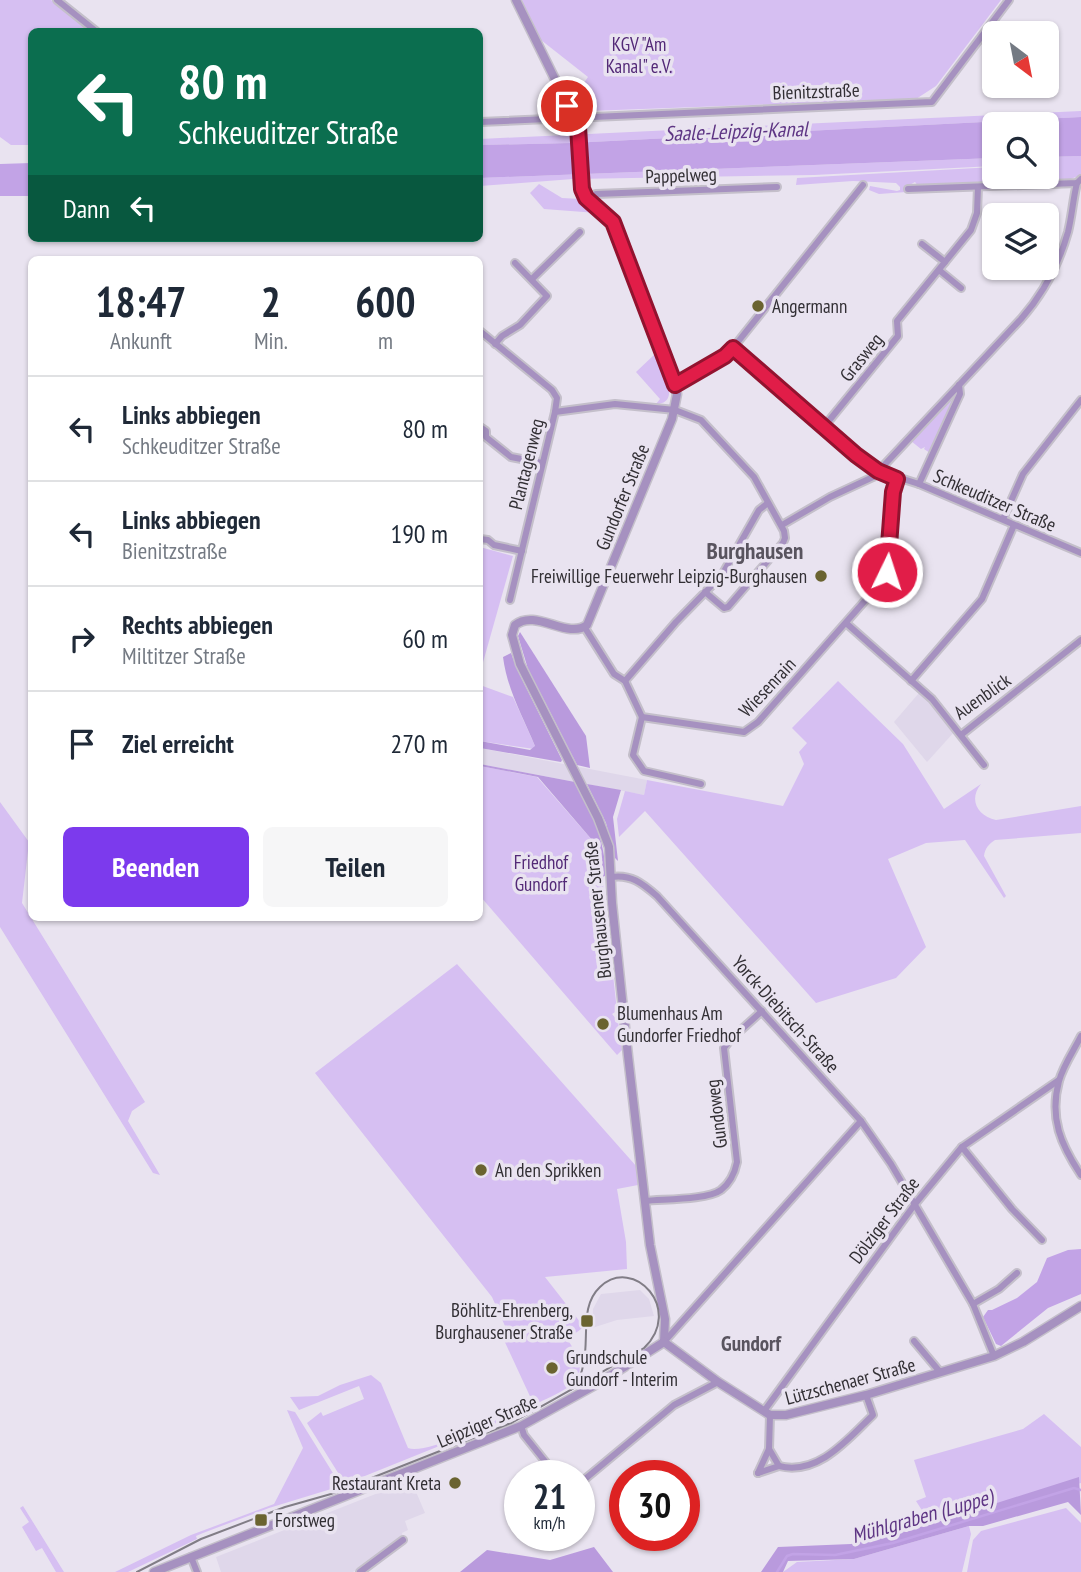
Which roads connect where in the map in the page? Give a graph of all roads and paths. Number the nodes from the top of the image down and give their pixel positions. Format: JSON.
{"nodes":[{"id":1,"x":57,"y":0,"type":"edge"},
{"id":2,"x":516,"y":0,"type":"edge"},
{"id":3,"x":1009,"y":0,"type":"edge"},
{"id":4,"x":92,"y":28,"type":"edge"},
{"id":5,"x":574,"y":118,"type":"junction"},
{"id":6,"x":483,"y":122,"type":"edge"},
{"id":7,"x":1079,"y":181,"type":"edge"},
{"id":8,"x":863,"y":185,"type":"dead end"},
{"id":9,"x":777,"y":187,"type":"dead end"},
{"id":10,"x":978,"y":187,"type":"junction"},
{"id":11,"x":908,"y":189,"type":"dead end"},
{"id":12,"x":586,"y":198,"type":"junction"},
{"id":13,"x":580,"y":232,"type":"dead end"},
{"id":14,"x":922,"y":244,"type":"dead end"},
{"id":15,"x":945,"y":262,"type":"junction"},
{"id":16,"x":515,"y":263,"type":"dead end"},
{"id":17,"x":939,"y":270,"type":"junction"},
{"id":18,"x":532,"y":279,"type":"junction"},
{"id":19,"x":961,"y":288,"type":"dead end"},
{"id":20,"x":483,"y":334,"type":"edge"},
{"id":21,"x":495,"y":344,"type":"junction"},
{"id":22,"x":733,"y":348,"type":"junction"},
{"id":23,"x":959,"y":385,"type":"junction"},
{"id":24,"x":676,"y":390,"type":"junction"},
{"id":25,"x":1081,"y":400,"type":"edge"},
{"id":26,"x":674,"y":410,"type":"junction"},
{"id":27,"x":555,"y":412,"type":"junction"},
{"id":28,"x":483,"y":428,"type":"edge"},
{"id":29,"x":823,"y":428,"type":"junction"},
{"id":30,"x":542,"y":463,"type":"junction"},
{"id":31,"x":878,"y":471,"type":"junction"},
{"id":32,"x":897,"y":479,"type":"junction"},
{"id":33,"x":919,"y":484,"type":"junction"},
{"id":34,"x":768,"y":503,"type":"junction"},
{"id":35,"x":1003,"y":519,"type":"junction"},
{"id":36,"x":782,"y":525,"type":"junction"},
{"id":37,"x":1014,"y":525,"type":"junction"},
{"id":38,"x":483,"y":539,"type":"edge"},
{"id":39,"x":522,"y":551,"type":"junction"},
{"id":40,"x":1081,"y":553,"type":"edge"},
{"id":41,"x":705,"y":592,"type":"junction"},
{"id":42,"x":510,"y":600,"type":"dead end"},
{"id":43,"x":846,"y":623,"type":"junction"},
{"id":44,"x":585,"y":628,"type":"junction"},
{"id":45,"x":1081,"y":640,"type":"edge"},
{"id":46,"x":625,"y":681,"type":"junction"},
{"id":47,"x":911,"y":681,"type":"junction"},
{"id":48,"x":642,"y":717,"type":"junction"},
{"id":49,"x":961,"y":735,"type":"junction"},
{"id":50,"x":984,"y":765,"type":"dead end"},
{"id":51,"x":701,"y":784,"type":"dead end"},
{"id":52,"x":611,"y":877,"type":"junction"},
{"id":53,"x":762,"y":1011,"type":"junction"},
{"id":54,"x":1081,"y":1036,"type":"edge"},
{"id":55,"x":1059,"y":1080,"type":"junction"},
{"id":56,"x":861,"y":1121,"type":"junction"},
{"id":57,"x":962,"y":1147,"type":"junction"},
{"id":58,"x":1081,"y":1175,"type":"edge"},
{"id":59,"x":645,"y":1201,"type":"junction"},
{"id":60,"x":915,"y":1204,"type":"junction"},
{"id":61,"x":1042,"y":1240,"type":"dead end"},
{"id":62,"x":1017,"y":1273,"type":"dead end"},
{"id":63,"x":973,"y":1304,"type":"junction"},
{"id":64,"x":1081,"y":1306,"type":"edge"},
{"id":65,"x":914,"y":1341,"type":"dead end"},
{"id":66,"x":664,"y":1342,"type":"junction"},
{"id":67,"x":994,"y":1356,"type":"junction"},
{"id":68,"x":940,"y":1372,"type":"junction"},
{"id":69,"x":718,"y":1382,"type":"junction"},
{"id":70,"x":866,"y":1395,"type":"junction"},
{"id":71,"x":767,"y":1413,"type":"junction"},
{"id":72,"x":521,"y":1426,"type":"junction"},
{"id":73,"x":769,"y":1450,"type":"junction"},
{"id":74,"x":544,"y":1460,"type":"edge"},
{"id":75,"x":779,"y":1466,"type":"junction"},
{"id":76,"x":595,"y":1471,"type":"edge"},
{"id":77,"x":403,"y":1540,"type":"dead end"},
{"id":78,"x":191,"y":1557,"type":"junction"},
{"id":79,"x":154,"y":1572,"type":"edge"},
{"id":80,"x":197,"y":1572,"type":"edge"},
{"id":81,"x":360,"y":1572,"type":"edge"}],
"edges":[{"from":1,"to":4,"type":"street"},
{"from":2,"to":5,"type":"street"},
{"from":3,"to":5,"type":"street","name":"Bienitzstraße"},
{"from":5,"to":6,"type":"street"},
{"from":5,"to":12,"type":"street"},
{"from":7,"to":10,"type":"street"},
{"from":7,"to":23,"type":"street"},
{"from":8,"to":22,"type":"street"},
{"from":9,"to":12,"type":"street","name":"Pappelweg"},
{"from":10,"to":11,"type":"street"},
{"from":10,"to":15,"type":"street","name":"Grasweg"},
{"from":12,"to":24,"type":"street"},
{"from":13,"to":18,"type":"street"},
{"from":14,"to":15,"type":"street"},
{"from":15,"to":17,"type":"street","name":"Grasweg"},
{"from":16,"to":18,"type":"street"},
{"from":17,"to":19,"type":"street"},
{"from":17,"to":29,"type":"street","name":"Grasweg"},
{"from":18,"to":21,"type":"street"},
{"from":20,"to":21,"type":"street"},
{"from":21,"to":27,"type":"street"},
{"from":22,"to":24,"type":"street"},
{"from":22,"to":29,"type":"street","name":"Schkeuditzer Straße"},
{"from":23,"to":31,"type":"street"},
{"from":23,"to":33,"type":"street"},
{"from":24,"to":26,"type":"street","name":"Gundorfer Straße"},
{"from":25,"to":35,"type":"street"},
{"from":26,"to":27,"type":"street","name":"Plantagenweg"},
{"from":26,"to":34,"type":"street","name":"Plantagenweg"},
{"from":26,"to":44,"type":"street","name":"Gundorfer Straße"},
{"from":27,"to":30,"type":"street","name":"Plantagenweg"},
{"from":28,"to":30,"type":"street"},
{"from":29,"to":31,"type":"street","name":"Schkeuditzer Straße"},
{"from":30,"to":39,"type":"street","name":"Plantagenweg"},
{"from":31,"to":32,"type":"street","name":"Schkeuditzer Straße"},
{"from":31,"to":36,"type":"street"},
{"from":32,"to":33,"type":"street","name":"Schkeuditzer Straße"},
{"from":32,"to":43,"type":"street","name":"Wiesenrain"},
{"from":33,"to":35,"type":"street","name":"Schkeuditzer Straße"},
{"from":34,"to":36,"type":"street","name":"Plantagenweg"},
{"from":34,"to":41,"type":"street"},
{"from":35,"to":37,"type":"street","name":"Schkeuditzer Straße"},
{"from":36,"to":41,"type":"street"},
{"from":37,"to":40,"type":"street","name":"Schkeuditzer Straße"},
{"from":37,"to":47,"type":"street"},
{"from":38,"to":39,"type":"street"},
{"from":39,"to":42,"type":"street","name":"Plantagenweg"},
{"from":41,"to":46,"type":"street"},
{"from":43,"to":47,"type":"street","name":"Auenblick"},
{"from":43,"to":48,"type":"street","name":"Wiesenrain"},
{"from":44,"to":46,"type":"street"},
{"from":44,"to":52,"type":"street","name":"Burghausener Straße"},
{"from":45,"to":49,"type":"street","name":"Auenblick"},
{"from":46,"to":48,"type":"street"},
{"from":47,"to":49,"type":"street","name":"Auenblick"},
{"from":48,"to":51,"type":"street"},
{"from":49,"to":50,"type":"street"},
{"from":52,"to":53,"type":"street","name":"Yorck-Diebitsch-Straße"},
{"from":52,"to":59,"type":"street","name":"Burghausener Straße"},
{"from":53,"to":56,"type":"street","name":"Yorck-Diebitsch-Straße"},
{"from":53,"to":59,"type":"street","name":"Gundoweg"},
{"from":54,"to":55,"type":"street"},
{"from":55,"to":57,"type":"street","name":"Dölziger Straße"},
{"from":55,"to":58,"type":"street"},
{"from":56,"to":60,"type":"street","name":"Yorck-Diebitsch-Straße"},
{"from":56,"to":66,"type":"street","name":"Leipziger Straße"},
{"from":57,"to":60,"type":"street","name":"Dölziger Straße"},
{"from":57,"to":61,"type":"street"},
{"from":59,"to":66,"type":"street","name":"Burghausener Straße"},
{"from":60,"to":63,"type":"street","name":"Yorck-Diebitsch-Straße"},
{"from":60,"to":71,"type":"street","name":"Dölziger Straße"},
{"from":62,"to":63,"type":"street"},
{"from":63,"to":67,"type":"street","name":"Yorck-Diebitsch-Straße"},
{"from":64,"to":67,"type":"street","name":"Lützschenaer Straße"},
{"from":65,"to":68,"type":"street","name":"Lützschenaer Straße"},
{"from":66,"to":69,"type":"street","name":"Lützschenaer Straße"},
{"from":66,"to":72,"type":"street","name":"Leipziger Straße"},
{"from":67,"to":68,"type":"street","name":"Lützschenaer Straße"},
{"from":68,"to":70,"type":"street","name":"Lützschenaer Straße"},
{"from":69,"to":71,"type":"street","name":"Lützschenaer Straße"},
{"from":69,"to":76,"type":"street"},
{"from":70,"to":71,"type":"street","name":"Lützschenaer Straße"},
{"from":70,"to":75,"type":"street"},
{"from":71,"to":73,"type":"street"},
{"from":72,"to":74,"type":"street"},
{"from":72,"to":78,"type":"street","name":"Leipziger Straße"},
{"from":73,"to":75,"type":"street"},
{"from":73,"to":75,"type":"street"},
{"from":77,"to":81,"type":"street"},
{"from":78,"to":79,"type":"street","name":"Leipziger Straße"},
{"from":78,"to":80,"type":"street"}]}
